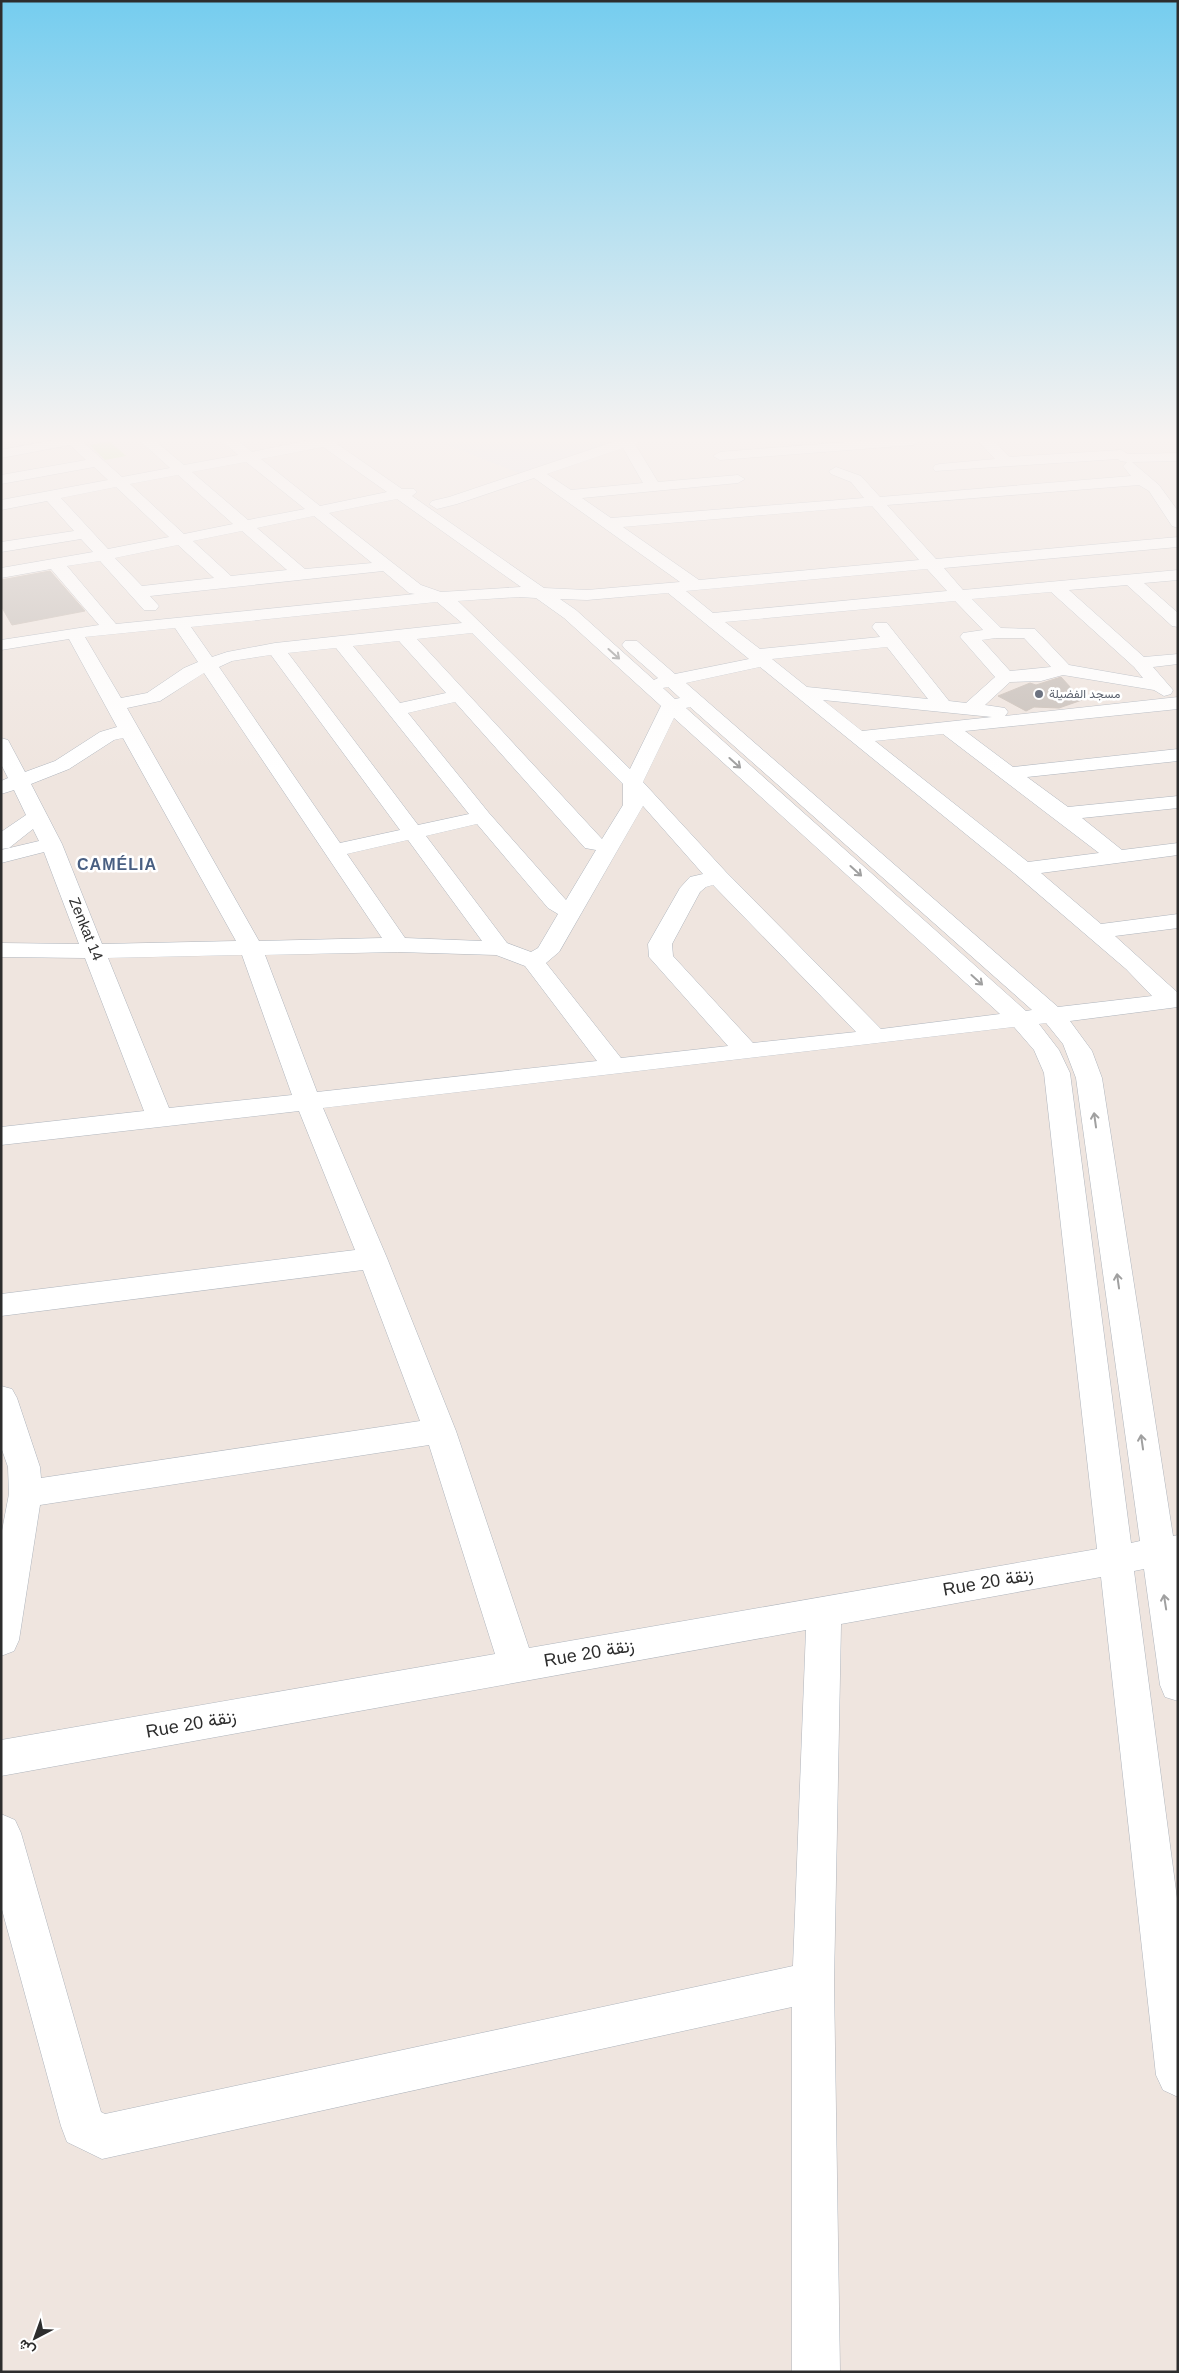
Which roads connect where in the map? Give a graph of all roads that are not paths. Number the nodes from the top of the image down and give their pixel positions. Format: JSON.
{"nodes":[{"id":1,"x":99,"y":550,"type":"edge"},
{"id":2,"x":129,"y":550,"type":"edge"},
{"id":3,"x":193,"y":550,"type":"edge"},
{"id":4,"x":273,"y":550,"type":"edge"},
{"id":5,"x":367,"y":550,"type":"edge"},
{"id":6,"x":484,"y":550,"type":"edge"},
{"id":7,"x":502,"y":550,"type":"edge"},
{"id":8,"x":646,"y":550,"type":"edge"},
{"id":9,"x":919,"y":550,"type":"edge"},
{"id":10,"x":1095,"y":550,"type":"edge"},
{"id":11,"x":104,"y":555,"type":"junction"},
{"id":12,"x":56,"y":563,"type":"junction"},
{"id":13,"x":932,"y":565,"type":"junction"},
{"id":14,"x":387,"y":566,"type":"junction"},
{"id":15,"x":1,"y":573,"type":"edge"},
{"id":16,"x":300,"y":574,"type":"junction"},
{"id":17,"x":1178,"y":575,"type":"edge"},
{"id":18,"x":1130,"y":579,"type":"junction"},
{"id":19,"x":227,"y":581,"type":"junction"},
{"id":20,"x":697,"y":586,"type":"junction"},
{"id":21,"x":1054,"y":586,"type":"junction"},
{"id":22,"x":672,"y":588,"type":"junction"},
{"id":23,"x":138,"y":592,"type":"junction"},
{"id":24,"x":540,"y":592,"type":"junction"},
{"id":25,"x":566,"y":595,"type":"junction"},
{"id":26,"x":959,"y":595,"type":"junction"},
{"id":27,"x":440,"y":597,"type":"junction"},
{"id":28,"x":863,"y":604,"type":"junction"},
{"id":29,"x":710,"y":618,"type":"junction"},
{"id":30,"x":1176,"y":618,"type":"edge"},
{"id":31,"x":174,"y":624,"type":"junction"},
{"id":32,"x":476,"y":627,"type":"junction"},
{"id":33,"x":112,"y":630,"type":"junction"},
{"id":34,"x":74,"y":633,"type":"junction"},
{"id":35,"x":996,"y":633,"type":"junction"},
{"id":36,"x":403,"y":634,"type":"junction"},
{"id":37,"x":340,"y":641,"type":"junction"},
{"id":38,"x":892,"y":641,"type":"junction"},
{"id":39,"x":1,"y":645,"type":"edge"},
{"id":40,"x":275,"y":648,"type":"junction"},
{"id":41,"x":761,"y":658,"type":"junction"},
{"id":42,"x":1178,"y":659,"type":"edge"},
{"id":43,"x":1140,"y":663,"type":"junction"},
{"id":44,"x":210,"y":664,"type":"junction"},
{"id":45,"x":1063,"y":670,"type":"junction"},
{"id":46,"x":1005,"y":677,"type":"junction"},
{"id":47,"x":1161,"y":686,"type":"junction"},
{"id":48,"x":803,"y":692,"type":"junction"},
{"id":49,"x":672,"y":693,"type":"junction"},
{"id":50,"x":458,"y":696,"type":"junction"},
{"id":51,"x":1178,"y":704,"type":"edge"},
{"id":52,"x":116,"y":705,"type":"junction"},
{"id":53,"x":943,"y":706,"type":"junction"},
{"id":54,"x":970,"y":709,"type":"junction"},
{"id":55,"x":395,"y":710,"type":"junction"},
{"id":56,"x":1048,"y":718,"type":"junction"},
{"id":57,"x":948,"y":728,"type":"junction"},
{"id":58,"x":128,"y":730,"type":"junction"},
{"id":59,"x":859,"y":737,"type":"junction"},
{"id":60,"x":2,"y":750,"type":"edge"},
{"id":61,"x":1178,"y":755,"type":"edge"},
{"id":62,"x":1009,"y":773,"type":"junction"},
{"id":63,"x":633,"y":783,"type":"junction"},
{"id":64,"x":11,"y":784,"type":"edge"},
{"id":65,"x":1178,"y":802,"type":"edge"},
{"id":66,"x":1064,"y":814,"type":"junction"},
{"id":67,"x":39,"y":817,"type":"junction"},
{"id":68,"x":482,"y":817,"type":"junction"},
{"id":69,"x":413,"y":833,"type":"junction"},
{"id":70,"x":1,"y":843,"type":"edge"},
{"id":71,"x":51,"y":844,"type":"junction"},
{"id":72,"x":609,"y":846,"type":"junction"},
{"id":73,"x":1178,"y":849,"type":"edge"},
{"id":74,"x":334,"y":851,"type":"junction"},
{"id":75,"x":1117,"y":856,"type":"junction"},
{"id":76,"x":1,"y":858,"type":"edge"},
{"id":77,"x":1023,"y":869,"type":"junction"},
{"id":78,"x":718,"y":877,"type":"junction"},
{"id":79,"x":572,"y":911,"type":"junction"},
{"id":80,"x":1178,"y":921,"type":"edge"},
{"id":81,"x":1096,"y":932,"type":"junction"},
{"id":82,"x":398,"y":946,"type":"junction"},
{"id":83,"x":250,"y":947,"type":"junction"},
{"id":84,"x":499,"y":948,"type":"junction"},
{"id":85,"x":1,"y":950,"type":"edge"},
{"id":86,"x":95,"y":951,"type":"junction"},
{"id":87,"x":533,"y":961,"type":"junction"},
{"id":88,"x":1174,"y":1000,"type":"edge"},
{"id":89,"x":1052,"y":1015,"type":"junction"},
{"id":90,"x":1020,"y":1019,"type":"junction"},
{"id":91,"x":874,"y":1037,"type":"junction"},
{"id":92,"x":746,"y":1050,"type":"junction"},
{"id":93,"x":614,"y":1066,"type":"junction"},
{"id":94,"x":308,"y":1102,"type":"junction"},
{"id":95,"x":160,"y":1118,"type":"junction"},
{"id":96,"x":1,"y":1136,"type":"edge"},
{"id":97,"x":373,"y":1258,"type":"junction"},
{"id":98,"x":1,"y":1305,"type":"edge"},
{"id":99,"x":1,"y":1398,"type":"edge"},
{"id":100,"x":440,"y":1431,"type":"junction"},
{"id":101,"x":17,"y":1478,"type":"edge"},
{"id":102,"x":1168,"y":1551,"type":"edge"},
{"id":103,"x":1115,"y":1560,"type":"junction"},
{"id":104,"x":824,"y":1612,"type":"junction"},
{"id":105,"x":1,"y":1640,"type":"edge"},
{"id":106,"x":517,"y":1666,"type":"junction"},
{"id":107,"x":1178,"y":1685,"type":"edge"},
{"id":108,"x":1,"y":1758,"type":"edge"},
{"id":109,"x":1,"y":1833,"type":"edge"},
{"id":110,"x":813,"y":1982,"type":"junction"},
{"id":111,"x":1178,"y":2075,"type":"edge"},
{"id":112,"x":816,"y":2372,"type":"edge"}],
"edges":[{"from":1,"to":11,"type":"street"},
{"from":2,"to":11,"type":"street"},
{"from":3,"to":19,"type":"street"},
{"from":4,"to":16,"type":"street"},
{"from":5,"to":14,"type":"street"},
{"from":6,"to":24,"type":"street"},
{"from":7,"to":25,"type":"street"},
{"from":8,"to":20,"type":"street"},
{"from":9,"to":13,"type":"street"},
{"from":10,"to":13,"type":"street"},
{"from":11,"to":12,"type":"street"},
{"from":11,"to":23,"type":"street"},
{"from":12,"to":15,"type":"street"},
{"from":12,"to":33,"type":"street"},
{"from":13,"to":20,"type":"street"},
{"from":13,"to":26,"type":"street"},
{"from":14,"to":16,"type":"street"},
{"from":14,"to":27,"type":"street"},
{"from":16,"to":19,"type":"street"},
{"from":17,"to":18,"type":"street"},
{"from":18,"to":21,"type":"street"},
{"from":18,"to":30,"type":"street"},
{"from":19,"to":23,"type":"street"},
{"from":20,"to":22,"type":"street"},
{"from":21,"to":26,"type":"street"},
{"from":21,"to":43,"type":"street"},
{"from":22,"to":25,"type":"street"},
{"from":22,"to":29,"type":"street"},
{"from":23,"to":31,"type":"street"},
{"from":24,"to":25,"type":"street"},
{"from":24,"to":27,"type":"street"},
{"from":24,"to":49,"type":"street","one_way":true},
{"from":25,"to":49,"type":"street"},
{"from":26,"to":28,"type":"street"},
{"from":26,"to":35,"type":"street"},
{"from":27,"to":31,"type":"street"},
{"from":27,"to":32,"type":"street"},
{"from":28,"to":29,"type":"street"},
{"from":28,"to":38,"type":"street"},
{"from":29,"to":41,"type":"street"},
{"from":31,"to":33,"type":"street"},
{"from":31,"to":44,"type":"street"},
{"from":32,"to":36,"type":"street"},
{"from":32,"to":63,"type":"street"},
{"from":33,"to":34,"type":"street"},
{"from":34,"to":39,"type":"street"},
{"from":34,"to":52,"type":"street"},
{"from":35,"to":45,"type":"street"},
{"from":35,"to":46,"type":"street"},
{"from":36,"to":37,"type":"street"},
{"from":36,"to":50,"type":"street"},
{"from":37,"to":40,"type":"street"},
{"from":37,"to":55,"type":"street"},
{"from":38,"to":41,"type":"street"},
{"from":38,"to":53,"type":"street"},
{"from":40,"to":44,"type":"street"},
{"from":40,"to":69,"type":"street"},
{"from":41,"to":48,"type":"street"},
{"from":41,"to":49,"type":"street"},
{"from":42,"to":43,"type":"street"},
{"from":43,"to":47,"type":"street"},
{"from":44,"to":52,"type":"street"},
{"from":44,"to":74,"type":"street"},
{"from":45,"to":46,"type":"street"},
{"from":45,"to":47,"type":"street"},
{"from":46,"to":54,"type":"street"},
{"from":47,"to":51,"type":"street"},
{"from":48,"to":53,"type":"street"},
{"from":48,"to":59,"type":"street"},
{"from":49,"to":63,"type":"street"},
{"from":49,"to":89,"type":"street"},
{"from":49,"to":90,"type":"street","one_way":true},
{"from":50,"to":55,"type":"street"},
{"from":50,"to":72,"type":"street"},
{"from":51,"to":56,"type":"street"},
{"from":52,"to":58,"type":"street"},
{"from":53,"to":54,"type":"street"},
{"from":54,"to":56,"type":"street"},
{"from":55,"to":68,"type":"street"},
{"from":56,"to":57,"type":"street"},
{"from":57,"to":59,"type":"street"},
{"from":57,"to":62,"type":"street"},
{"from":58,"to":64,"type":"street"},
{"from":58,"to":83,"type":"street"},
{"from":59,"to":77,"type":"street"},
{"from":60,"to":64,"type":"street","name":"Zenkat 14"},
{"from":61,"to":62,"type":"street"},
{"from":62,"to":66,"type":"street"},
{"from":63,"to":72,"type":"street"},
{"from":63,"to":78,"type":"street"},
{"from":64,"to":67,"type":"street","name":"Zenkat 14"},
{"from":65,"to":66,"type":"street"},
{"from":66,"to":75,"type":"street"},
{"from":67,"to":70,"type":"street"},
{"from":67,"to":71,"type":"street","name":"Zenkat 14"},
{"from":68,"to":69,"type":"street"},
{"from":68,"to":79,"type":"street"},
{"from":69,"to":74,"type":"street"},
{"from":69,"to":84,"type":"street"},
{"from":71,"to":76,"type":"street"},
{"from":71,"to":86,"type":"street","name":"Zenkat 14"},
{"from":72,"to":79,"type":"street"},
{"from":73,"to":75,"type":"street"},
{"from":74,"to":82,"type":"street"},
{"from":75,"to":77,"type":"street"},
{"from":77,"to":81,"type":"street"},
{"from":78,"to":91,"type":"street"},
{"from":78,"to":92,"type":"street"},
{"from":79,"to":87,"type":"street"},
{"from":80,"to":81,"type":"street"},
{"from":81,"to":88,"type":"street"},
{"from":82,"to":83,"type":"street"},
{"from":82,"to":84,"type":"street"},
{"from":83,"to":86,"type":"street"},
{"from":83,"to":94,"type":"street"},
{"from":84,"to":87,"type":"street"},
{"from":85,"to":86,"type":"street"},
{"from":86,"to":95,"type":"street","name":"Zenkat 14"},
{"from":87,"to":93,"type":"street"},
{"from":88,"to":89,"type":"street"},
{"from":89,"to":90,"type":"street"},
{"from":102,"to":89,"type":"street","one_way":true},
{"from":90,"to":91,"type":"street"},
{"from":90,"to":103,"type":"street"},
{"from":91,"to":92,"type":"street"},
{"from":92,"to":93,"type":"street"},
{"from":93,"to":94,"type":"street"},
{"from":94,"to":95,"type":"street"},
{"from":94,"to":97,"type":"street"},
{"from":95,"to":96,"type":"street"},
{"from":97,"to":98,"type":"street"},
{"from":97,"to":100,"type":"street"},
{"from":99,"to":101,"type":"street"},
{"from":100,"to":101,"type":"street"},
{"from":100,"to":106,"type":"street"},
{"from":101,"to":105,"type":"street"},
{"from":102,"to":103,"type":"street","name":"Rue 20 زنقة"},
{"from":107,"to":102,"type":"street","one_way":true},
{"from":103,"to":104,"type":"street","name":"Rue 20 زنقة"},
{"from":103,"to":111,"type":"street"},
{"from":104,"to":106,"type":"street","name":"Rue 20 زنقة"},
{"from":104,"to":110,"type":"street"},
{"from":106,"to":108,"type":"street","name":"Rue 20 زنقة"},
{"from":109,"to":110,"type":"street"},
{"from":110,"to":112,"type":"street"}]}
